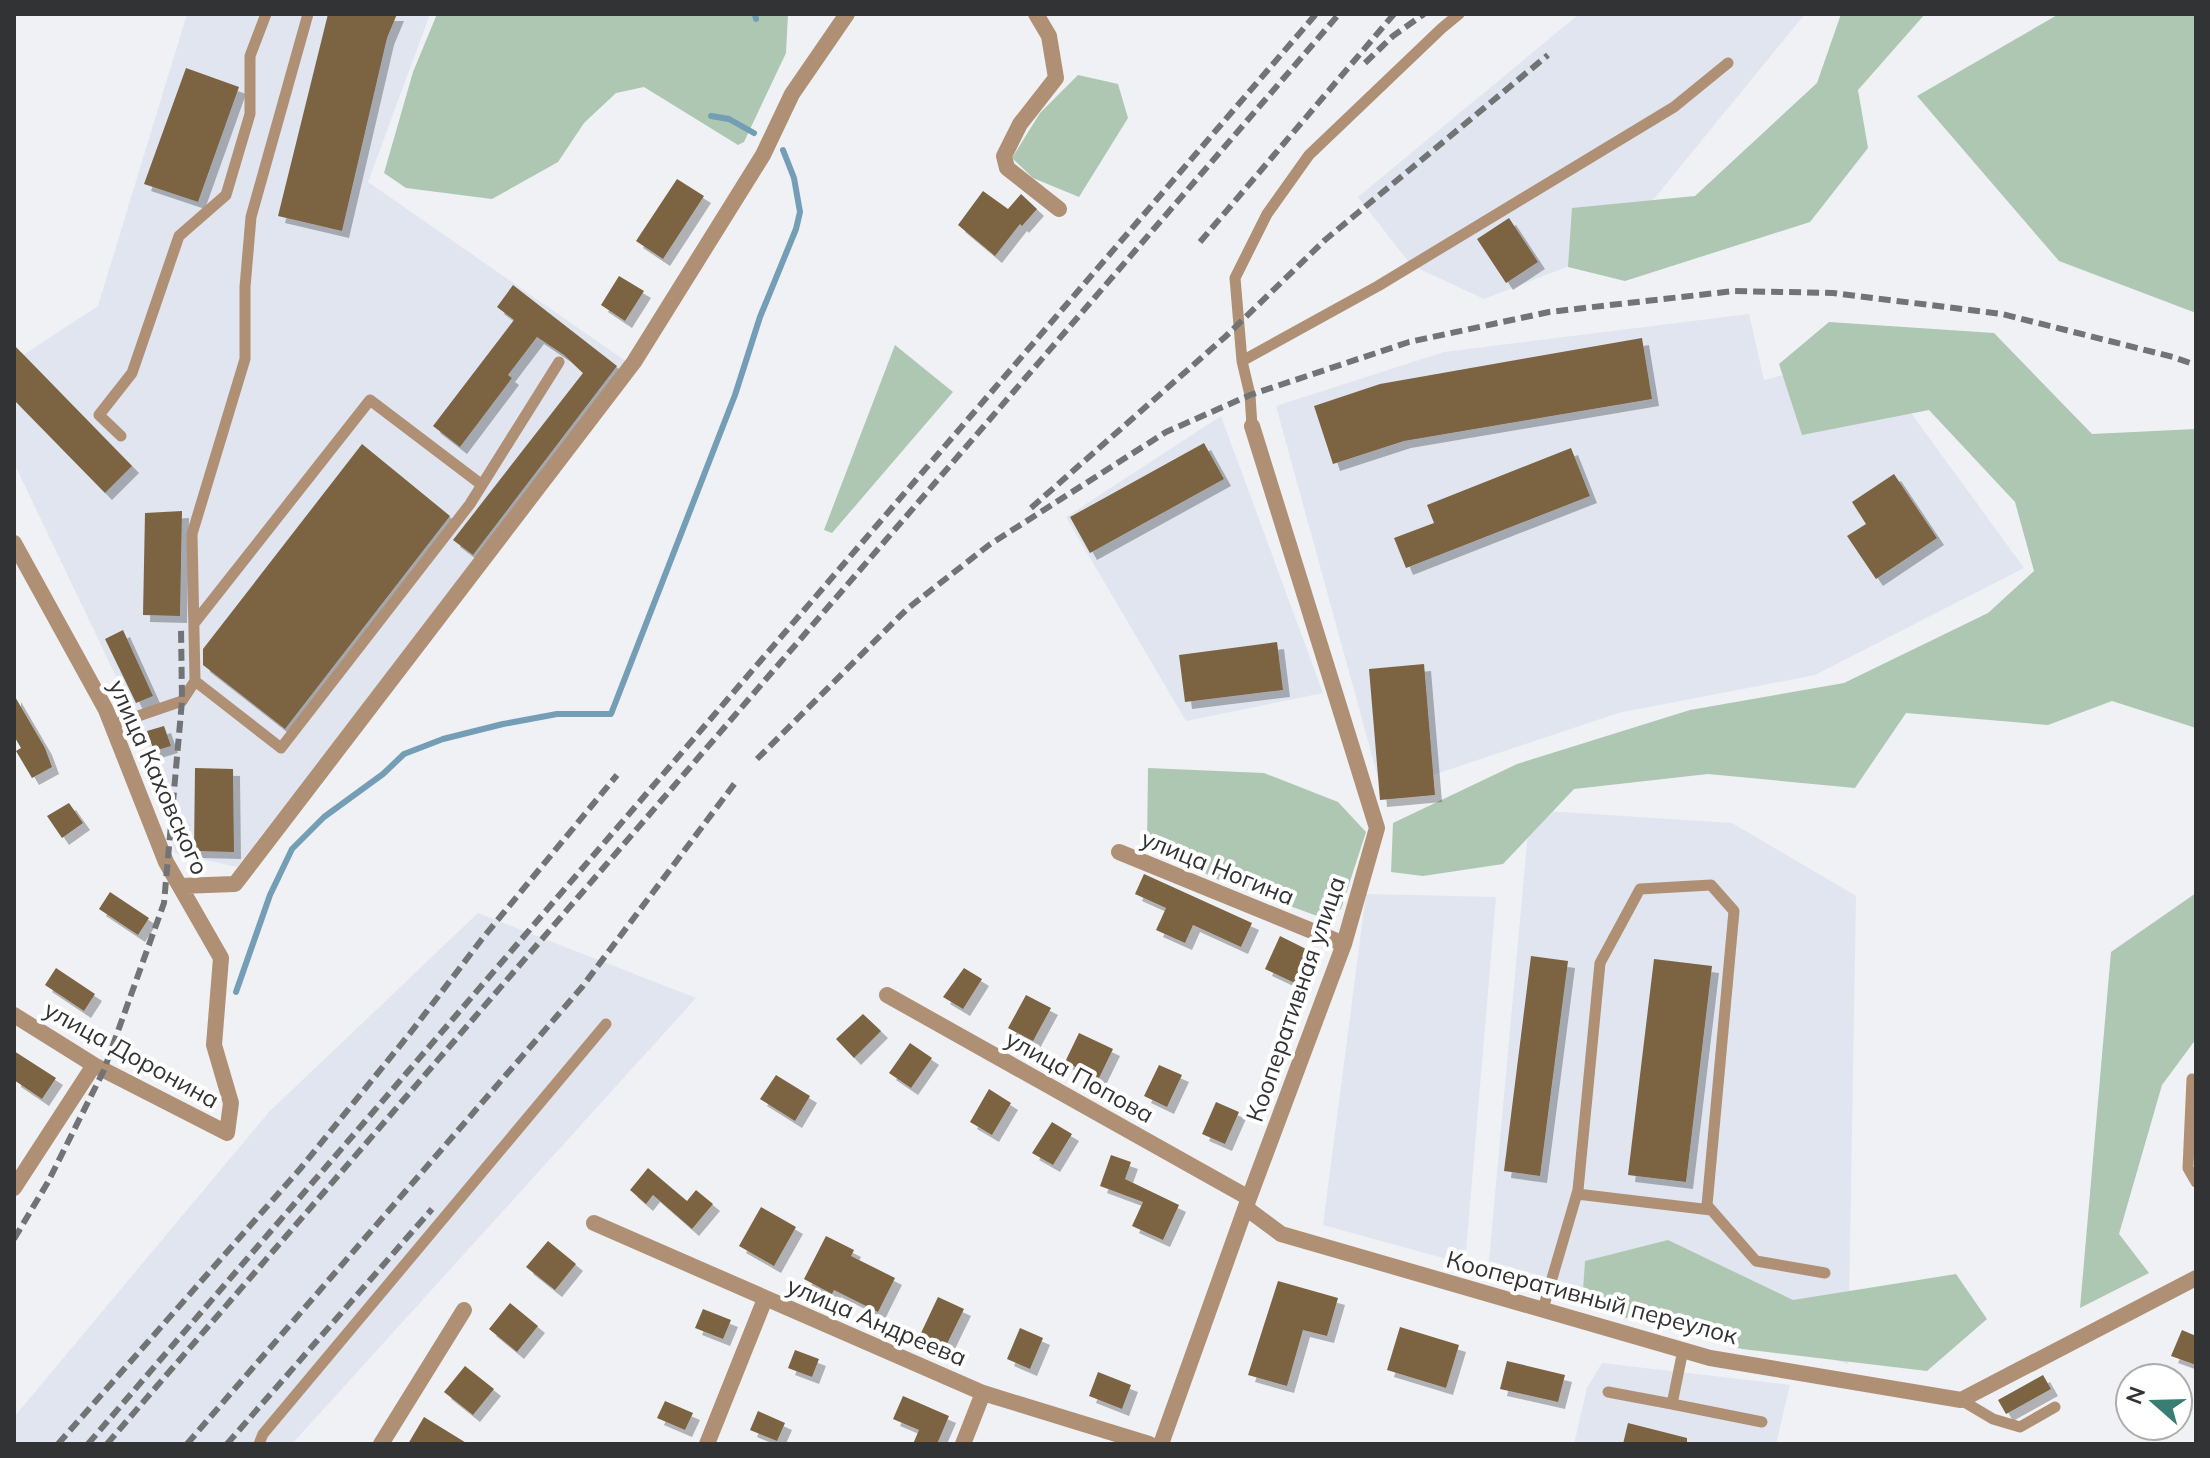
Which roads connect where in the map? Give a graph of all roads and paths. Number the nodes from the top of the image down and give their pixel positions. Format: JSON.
{"nodes":[{"id":1,"x":266,"y":14,"type":"edge"},
{"id":2,"x":308,"y":14,"type":"edge"},
{"id":3,"x":847,"y":14,"type":"edge"},
{"id":4,"x":1036,"y":14,"type":"edge"},
{"id":5,"x":1459,"y":14,"type":"edge"},
{"id":6,"x":1728,"y":63,"type":"dead end"},
{"id":7,"x":1059,"y":209,"type":"dead end"},
{"id":8,"x":1242,"y":361,"type":"junction"},
{"id":9,"x":559,"y":362,"type":"dead end"},
{"id":10,"x":1252,"y":426,"type":"joint"},
{"id":11,"x":121,"y":436,"type":"dead end"},
{"id":12,"x":482,"y":485,"type":"junction"},
{"id":13,"x":14,"y":543,"type":"edge"},
{"id":14,"x":196,"y":621,"type":"junction"},
{"id":15,"x":195,"y":681,"type":"junction"},
{"id":16,"x":112,"y":725,"type":"junction"},
{"id":17,"x":1119,"y":852,"type":"dead end"},
{"id":18,"x":180,"y":886,"type":"junction"},
{"id":19,"x":1344,"y":944,"type":"junction"},
{"id":20,"x":887,"y":995,"type":"dead end"},
{"id":21,"x":14,"y":1015,"type":"edge"},
{"id":22,"x":606,"y":1024,"type":"dead end"},
{"id":23,"x":94,"y":1065,"type":"junction"},
{"id":24,"x":2192,"y":1079,"type":"dead end"},
{"id":25,"x":227,"y":1133,"type":"joint"},
{"id":26,"x":2196,"y":1182,"type":"edge"},
{"id":27,"x":14,"y":1188,"type":"edge"},
{"id":28,"x":1577,"y":1194,"type":"junction"},
{"id":29,"x":1247,"y":1203,"type":"junction"},
{"id":30,"x":1711,"y":1210,"type":"junction"},
{"id":31,"x":594,"y":1223,"type":"dead end"},
{"id":32,"x":1825,"y":1273,"type":"dead end"},
{"id":33,"x":2196,"y":1278,"type":"edge"},
{"id":34,"x":765,"y":1299,"type":"junction"},
{"id":35,"x":1543,"y":1309,"type":"junction"},
{"id":36,"x":464,"y":1310,"type":"dead end"},
{"id":37,"x":1683,"y":1350,"type":"junction"},
{"id":38,"x":1608,"y":1392,"type":"dead end"},
{"id":39,"x":983,"y":1393,"type":"junction"},
{"id":40,"x":1961,"y":1400,"type":"junction"},
{"id":41,"x":1672,"y":1404,"type":"junction"},
{"id":42,"x":2055,"y":1407,"type":"dead end"},
{"id":43,"x":1762,"y":1422,"type":"dead end"},
{"id":44,"x":259,"y":1444,"type":"edge"},
{"id":45,"x":381,"y":1444,"type":"edge"},
{"id":46,"x":707,"y":1444,"type":"edge"},
{"id":47,"x":963,"y":1444,"type":"edge"},
{"id":48,"x":1149,"y":1444,"type":"edge"},
{"id":49,"x":1161,"y":1444,"type":"edge"}],
"edges":[{"from":1,"to":11,"type":"lane"},
{"from":2,"to":14,"type":"lane"},
{"from":3,"to":18,"type":"street"},
{"from":4,"to":7,"type":"street"},
{"from":5,"to":8,"type":"lane"},
{"from":6,"to":8,"type":"lane"},
{"from":8,"to":10,"type":"lane"},
{"from":9,"to":12,"type":"lane"},
{"from":10,"to":19,"type":"street","name":"Кооперативная улица"},
{"from":12,"to":14,"type":"lane"},
{"from":12,"to":15,"type":"lane"},
{"from":13,"to":16,"type":"street","name":"улица Каховского"},
{"from":14,"to":15,"type":"lane"},
{"from":15,"to":16,"type":"lane"},
{"from":16,"to":18,"type":"street","name":"улица Каховского"},
{"from":17,"to":19,"type":"street","name":"улица Ногина"},
{"from":18,"to":25,"type":"street","name":"улица Каховского"},
{"from":19,"to":29,"type":"street","name":"Кооперативная улица"},
{"from":20,"to":29,"type":"street","name":"улица Попова"},
{"from":21,"to":23,"type":"street","name":"улица Доронина"},
{"from":22,"to":44,"type":"lane"},
{"from":23,"to":25,"type":"street","name":"улица Доронина"},
{"from":23,"to":27,"type":"street"},
{"from":24,"to":26,"type":"lane"},
{"from":28,"to":30,"type":"lane"},
{"from":28,"to":30,"type":"lane"},
{"from":28,"to":35,"type":"lane"},
{"from":29,"to":35,"type":"street","name":"Кооперативный переулок"},
{"from":29,"to":49,"type":"street","name":"Кооперативная улица"},
{"from":30,"to":32,"type":"lane"},
{"from":31,"to":34,"type":"street","name":"улица Андреева"},
{"from":33,"to":40,"type":"street"},
{"from":34,"to":39,"type":"street","name":"улица Андреева"},
{"from":34,"to":46,"type":"street"},
{"from":35,"to":37,"type":"street","name":"Кооперативный переулок"},
{"from":36,"to":45,"type":"street"},
{"from":37,"to":40,"type":"street","name":"Кооперативный переулок"},
{"from":37,"to":41,"type":"lane"},
{"from":38,"to":41,"type":"lane"},
{"from":39,"to":47,"type":"street"},
{"from":39,"to":48,"type":"street","name":"улица Андреева"},
{"from":40,"to":42,"type":"lane"},
{"from":41,"to":43,"type":"lane"}]}
